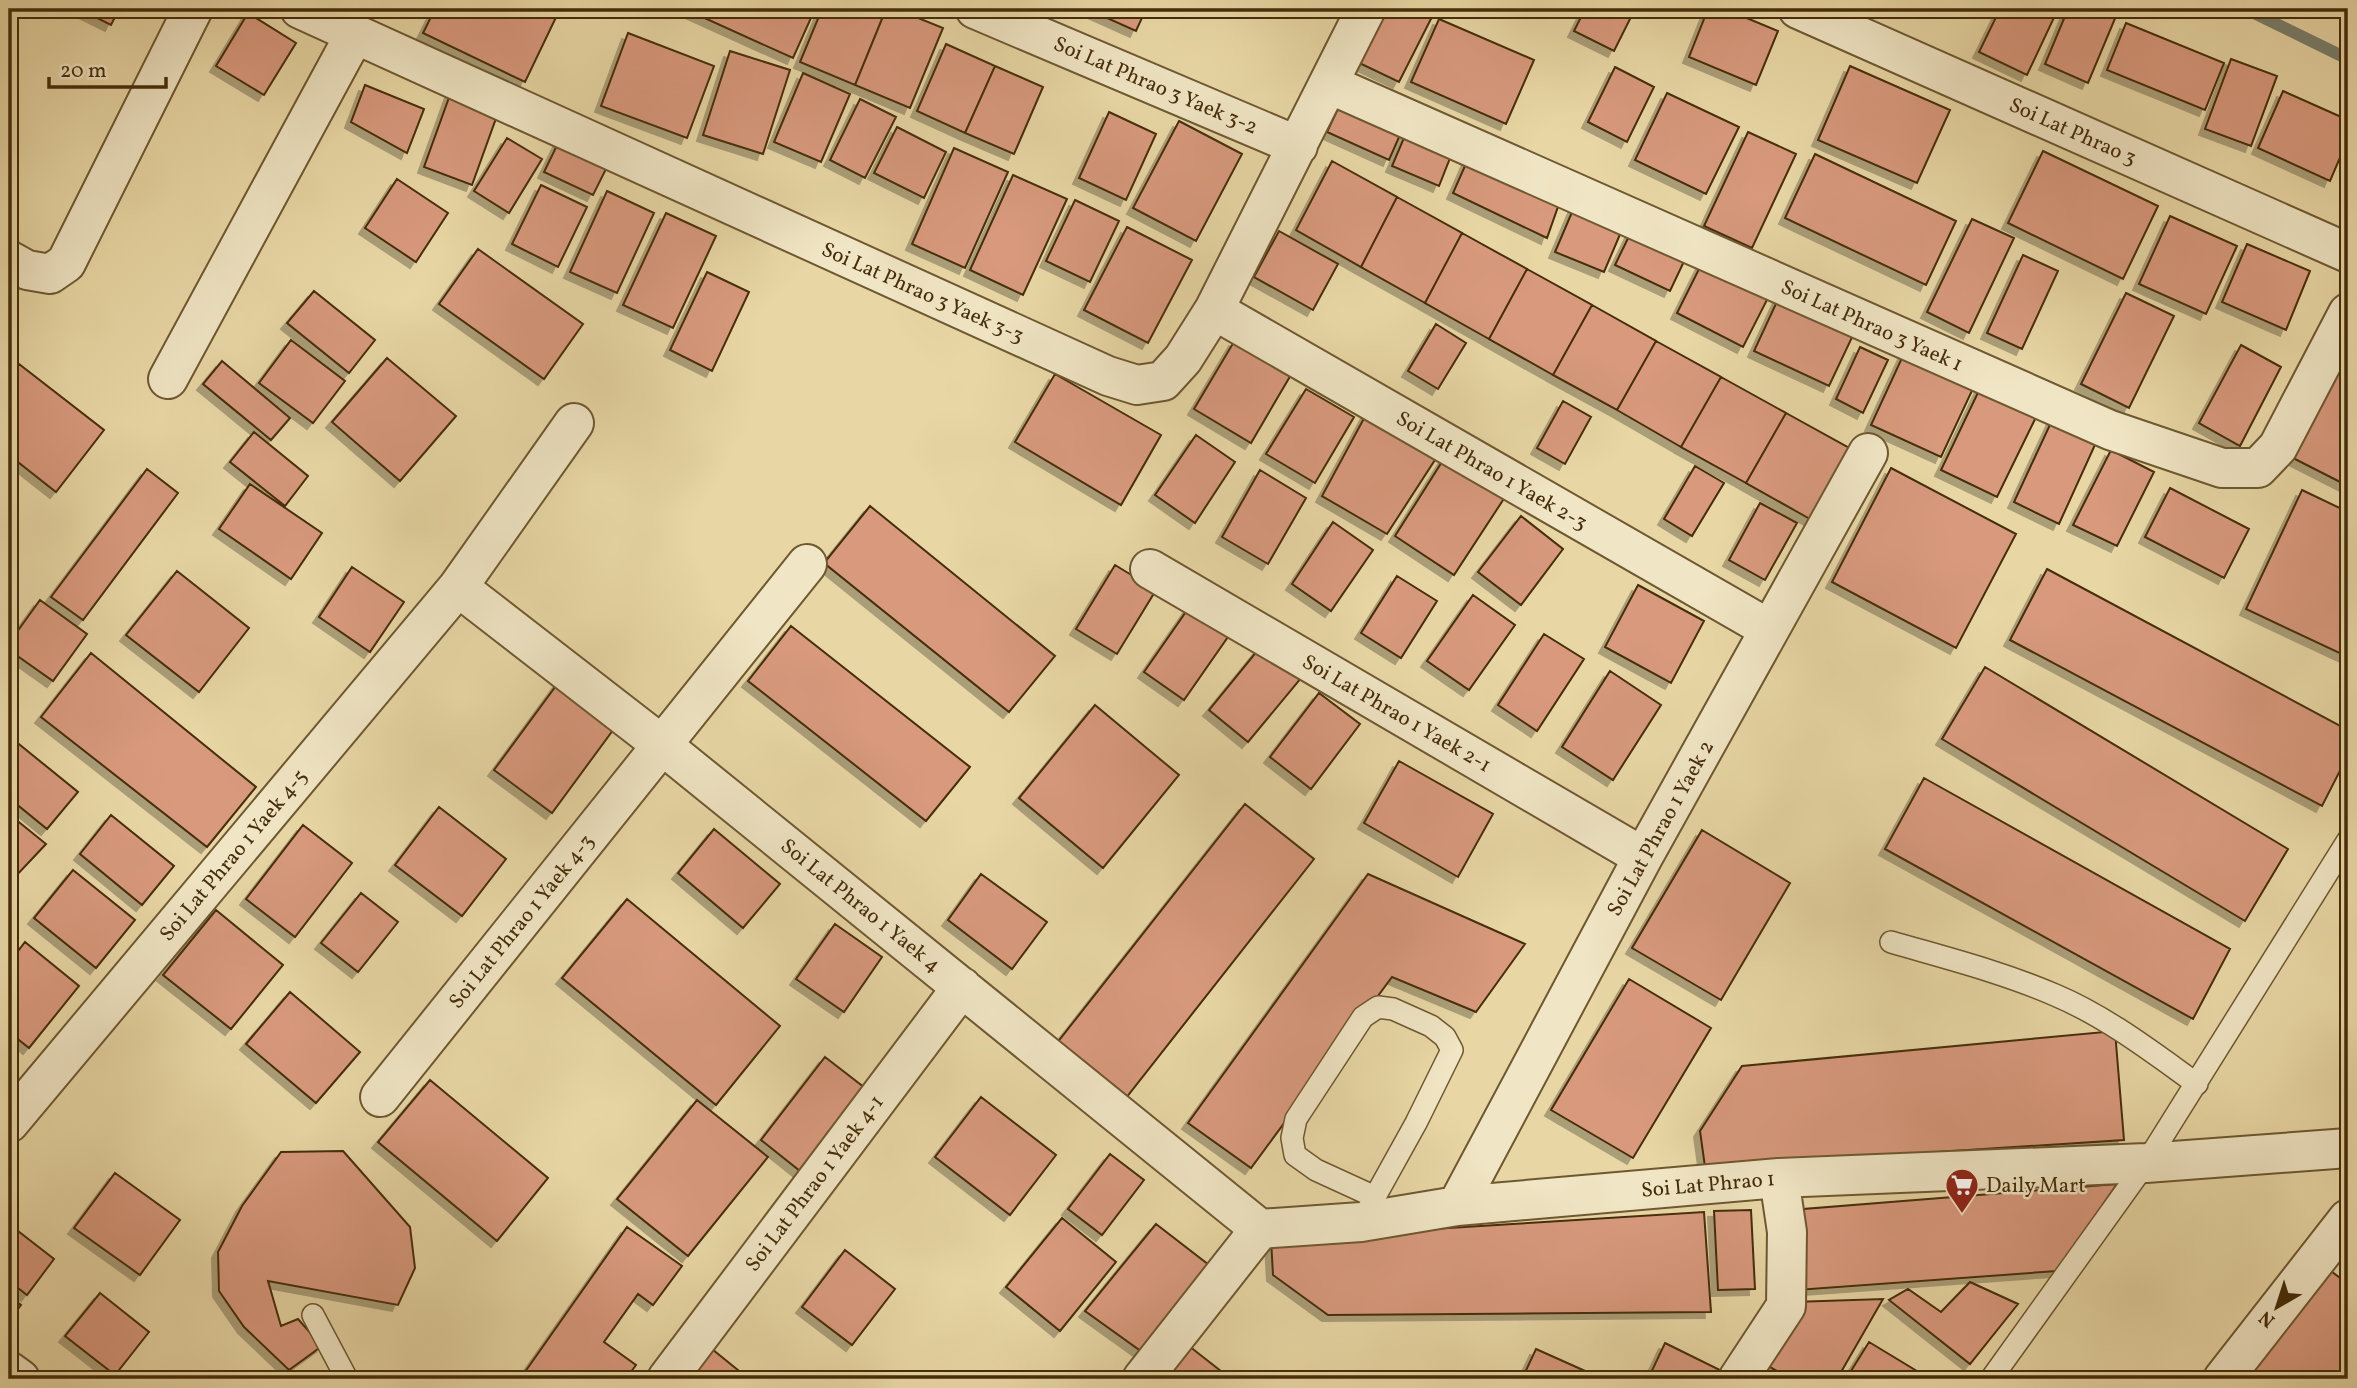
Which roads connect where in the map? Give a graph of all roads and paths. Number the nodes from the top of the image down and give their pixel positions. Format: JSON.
{"nodes":[{"id":1,"x":193,"y":9,"type":"edge"},
{"id":2,"x":300,"y":9,"type":"edge"},
{"id":3,"x":975,"y":9,"type":"edge"},
{"id":4,"x":1366,"y":9,"type":"edge"},
{"id":5,"x":1798,"y":9,"type":"edge"},
{"id":6,"x":355,"y":34,"type":"junction"},
{"id":7,"x":1329,"y":84,"type":"junction"},
{"id":8,"x":1297,"y":146,"type":"junction"},
{"id":9,"x":2348,"y":253,"type":"edge"},
{"id":10,"x":9,"y":260,"type":"edge"},
{"id":11,"x":1214,"y":310,"type":"junction"},
{"id":12,"x":2348,"y":313,"type":"edge"},
{"id":13,"x":168,"y":379,"type":"dead end"},
{"id":14,"x":574,"y":423,"type":"dead end"},
{"id":15,"x":1867,"y":453,"type":"dead end"},
{"id":16,"x":807,"y":564,"type":"dead end"},
{"id":17,"x":1150,"y":569,"type":"dead end"},
{"id":18,"x":458,"y":587,"type":"junction"},
{"id":19,"x":1769,"y":629,"type":"junction"},
{"id":20,"x":662,"y":745,"type":"junction"},
{"id":21,"x":2348,"y":840,"type":"edge"},
{"id":22,"x":1643,"y":857,"type":"junction"},
{"id":23,"x":1891,"y":942,"type":"dead end"},
{"id":24,"x":962,"y":987,"type":"junction"},
{"id":25,"x":2197,"y":1084,"type":"junction"},
{"id":26,"x":380,"y":1097,"type":"dead end"},
{"id":27,"x":9,"y":1123,"type":"edge"},
{"id":28,"x":2348,"y":1149,"type":"edge"},
{"id":29,"x":2146,"y":1163,"type":"junction"},
{"id":30,"x":1779,"y":1178,"type":"junction"},
{"id":31,"x":1457,"y":1206,"type":"junction"},
{"id":32,"x":1368,"y":1210,"type":"junction"},
{"id":33,"x":2348,"y":1219,"type":"edge"},
{"id":34,"x":1260,"y":1229,"type":"junction"},
{"id":35,"x":313,"y":1315,"type":"dead end"},
{"id":36,"x":9,"y":1371,"type":"edge"},
{"id":37,"x":20,"y":1379,"type":"edge"},
{"id":38,"x":347,"y":1379,"type":"edge"},
{"id":39,"x":667,"y":1379,"type":"edge"},
{"id":40,"x":1142,"y":1379,"type":"edge"},
{"id":41,"x":1738,"y":1379,"type":"edge"},
{"id":42,"x":1991,"y":1379,"type":"edge"},
{"id":43,"x":2223,"y":1379,"type":"edge"}],
"edges":[{"from":1,"to":10,"type":"street"},
{"from":2,"to":6,"type":"street","name":"Soi Lat Phrao 3 Yaek 3-3"},
{"from":3,"to":8,"type":"street","name":"Soi Lat Phrao 3 Yaek 3-2"},
{"from":4,"to":7,"type":"street","name":"Soi Lat Phrao 3 Yaek 3-3"},
{"from":5,"to":9,"type":"street","name":"Soi Lat Phrao 3"},
{"from":6,"to":11,"type":"street","name":"Soi Lat Phrao 3 Yaek 3-3"},
{"from":6,"to":13,"type":"street"},
{"from":7,"to":8,"type":"street","name":"Soi Lat Phrao 3 Yaek 3-3"},
{"from":7,"to":12,"type":"street","name":"Soi Lat Phrao 3 Yaek 1"},
{"from":8,"to":11,"type":"street","name":"Soi Lat Phrao 3 Yaek 3-3"},
{"from":11,"to":19,"type":"street","name":"Soi Lat Phrao 1 Yaek 2-3"},
{"from":14,"to":18,"type":"street","name":"Soi Lat Phrao 1 Yaek 4-5"},
{"from":15,"to":19,"type":"street","name":"Soi Lat Phrao 1 Yaek 2"},
{"from":16,"to":20,"type":"street","name":"Soi Lat Phrao 1 Yaek 4-3"},
{"from":17,"to":22,"type":"street","name":"Soi Lat Phrao 1 Yaek 2-1"},
{"from":18,"to":20,"type":"street","name":"Soi Lat Phrao 1 Yaek 4"},
{"from":18,"to":27,"type":"street","name":"Soi Lat Phrao 1 Yaek 4-5"},
{"from":19,"to":22,"type":"street","name":"Soi Lat Phrao 1 Yaek 2"},
{"from":20,"to":24,"type":"street","name":"Soi Lat Phrao 1 Yaek 4"},
{"from":20,"to":26,"type":"street","name":"Soi Lat Phrao 1 Yaek 4-3"},
{"from":21,"to":25,"type":"lane"},
{"from":22,"to":31,"type":"street","name":"Soi Lat Phrao 1 Yaek 2"},
{"from":23,"to":25,"type":"lane"},
{"from":24,"to":34,"type":"street","name":"Soi Lat Phrao 1 Yaek 4"},
{"from":24,"to":39,"type":"street","name":"Soi Lat Phrao 1 Yaek 4-1"},
{"from":25,"to":29,"type":"lane"},
{"from":28,"to":29,"type":"street","name":"Soi Lat Phrao 1"},
{"from":29,"to":30,"type":"street","name":"Soi Lat Phrao 1"},
{"from":29,"to":42,"type":"lane"},
{"from":30,"to":31,"type":"street","name":"Soi Lat Phrao 1"},
{"from":30,"to":41,"type":"street"},
{"from":31,"to":32,"type":"street","name":"Soi Lat Phrao 1"},
{"from":32,"to":32,"type":"lane"},
{"from":32,"to":34,"type":"street","name":"Soi Lat Phrao 1"},
{"from":33,"to":43,"type":"street"},
{"from":34,"to":40,"type":"street"},
{"from":35,"to":38,"type":"lane"},
{"from":36,"to":37,"type":"street"}]}
